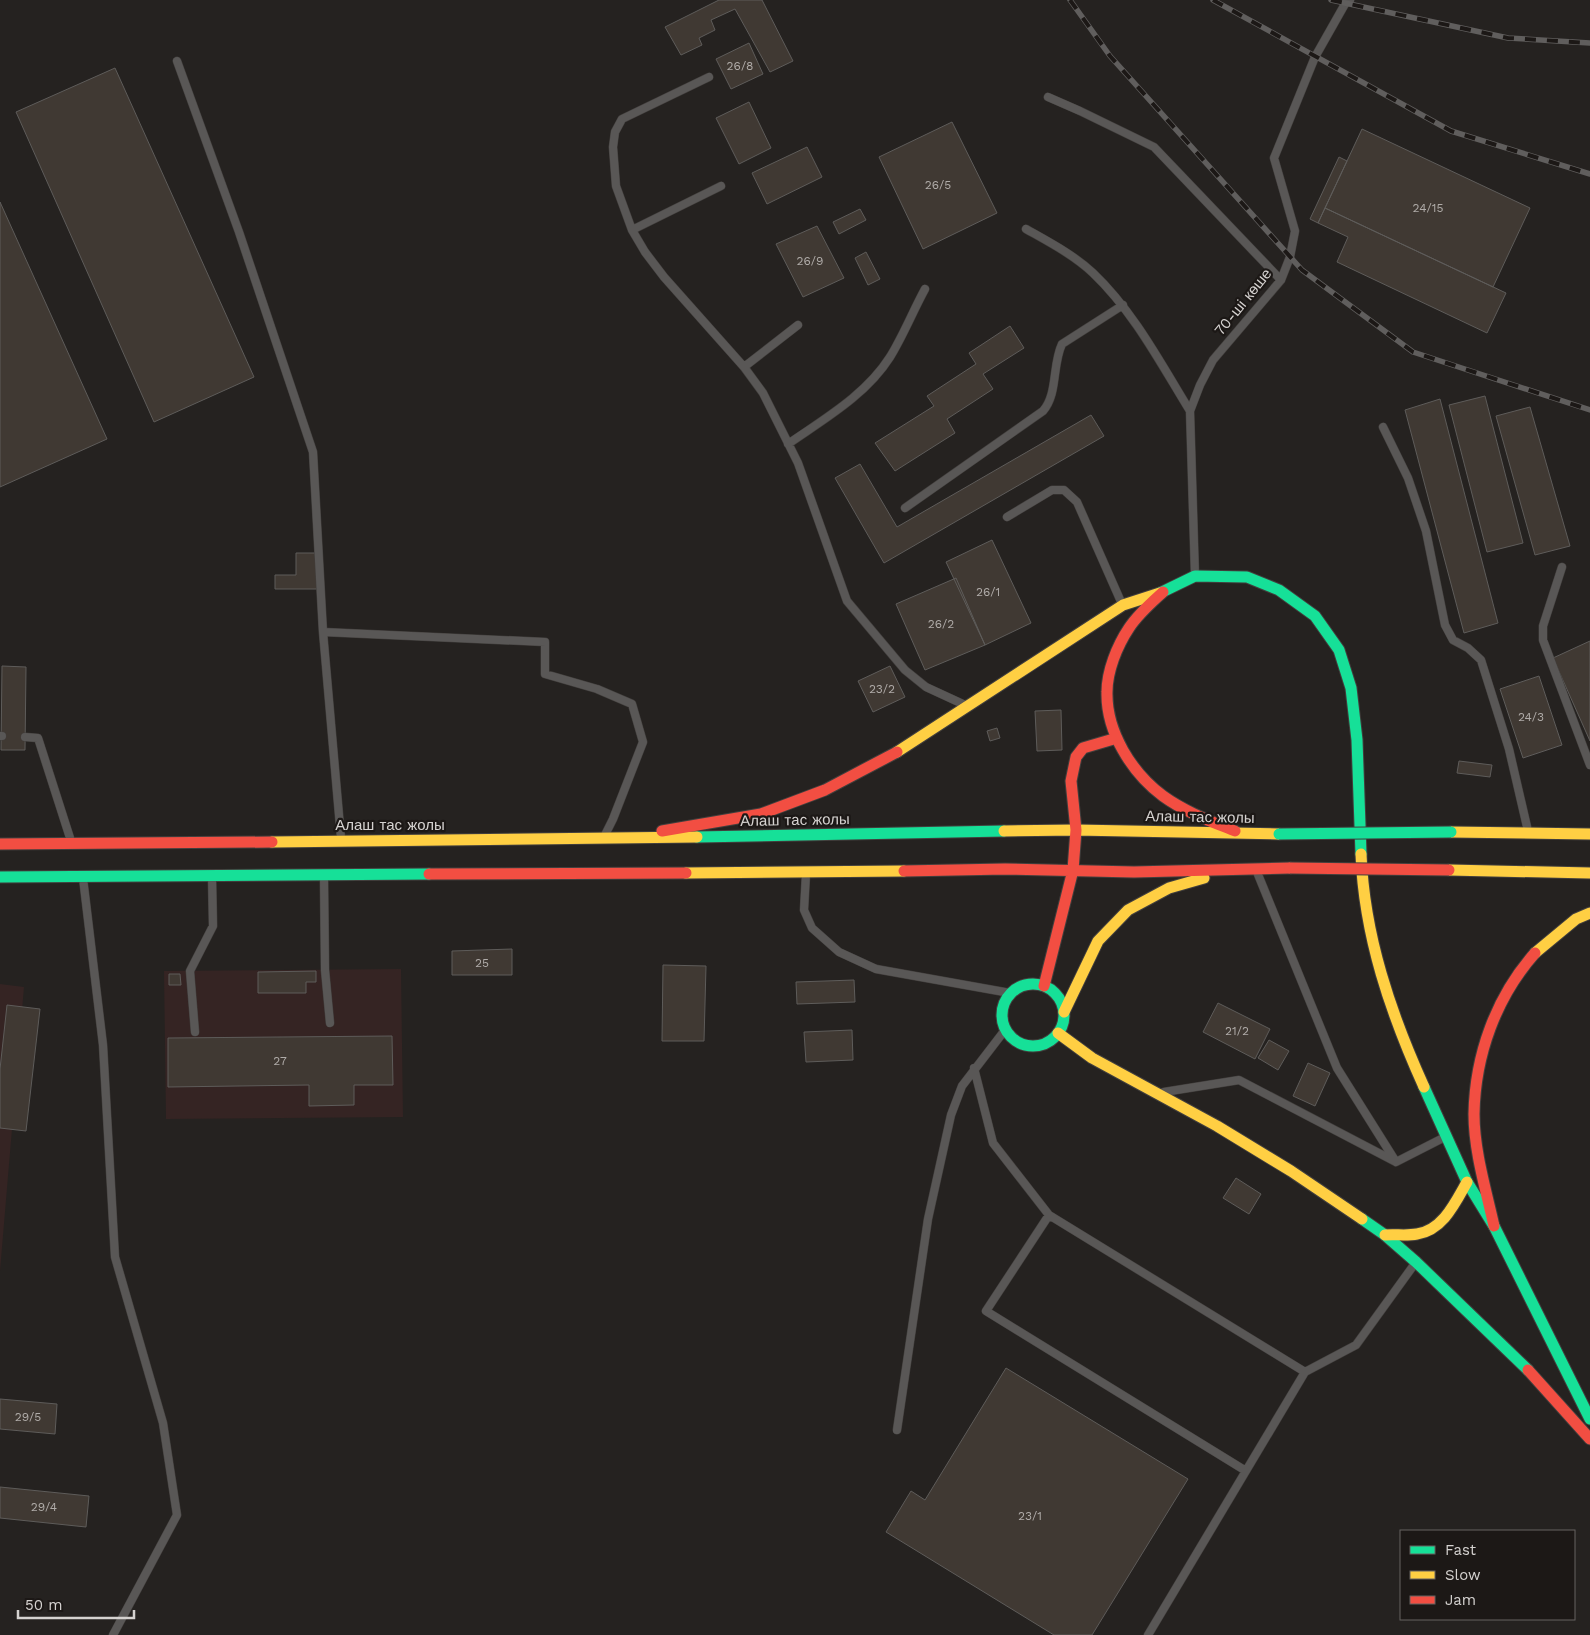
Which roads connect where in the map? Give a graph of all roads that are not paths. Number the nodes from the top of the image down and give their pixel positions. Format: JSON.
{"nodes":[{"id":1,"x":1350,"y":0,"type":"edge"},
{"id":2,"x":178,"y":61,"type":"dead end"},
{"id":3,"x":709,"y":77,"type":"dead end"},
{"id":4,"x":1048,"y":97,"type":"dead end"},
{"id":5,"x":721,"y":186,"type":"dead end"},
{"id":6,"x":1026,"y":229,"type":"dead end"},
{"id":7,"x":632,"y":230,"type":"junction"},
{"id":8,"x":1282,"y":280,"type":"junction"},
{"id":9,"x":925,"y":289,"type":"dead end"},
{"id":10,"x":1123,"y":305,"type":"junction"},
{"id":11,"x":798,"y":325,"type":"dead end"},
{"id":12,"x":744,"y":367,"type":"junction"},
{"id":13,"x":1190,"y":411,"type":"junction"},
{"id":14,"x":1383,"y":427,"type":"dead end"},
{"id":15,"x":788,"y":444,"type":"junction"},
{"id":16,"x":905,"y":508,"type":"dead end"},
{"id":17,"x":1007,"y":517,"type":"dead end"},
{"id":18,"x":1562,"y":567,"type":"dead end"},
{"id":19,"x":1195,"y":576,"type":"junction"},
{"id":20,"x":1163,"y":592,"type":"junction"},
{"id":21,"x":1123,"y":605,"type":"junction"},
{"id":22,"x":323,"y":632,"type":"junction"},
{"id":23,"x":967,"y":706,"type":"junction"},
{"id":24,"x":25,"y":737,"type":"dead end"},
{"id":25,"x":1117,"y":738,"type":"junction"},
{"id":26,"x":1590,"y":765,"type":"edge"},
{"id":27,"x":1076,"y":830,"type":"junction"},
{"id":28,"x":1238,"y":832,"type":"junction"},
{"id":29,"x":1528,"y":833,"type":"junction"},
{"id":30,"x":1590,"y":834,"type":"edge"},
{"id":31,"x":603,"y":839,"type":"junction"},
{"id":32,"x":619,"y":839,"type":"junction"},
{"id":33,"x":341,"y":840,"type":"junction"},
{"id":34,"x":72,"y":843,"type":"junction"},
{"id":35,"x":0,"y":844,"type":"edge"},
{"id":36,"x":1256,"y":869,"type":"junction"},
{"id":37,"x":1073,"y":870,"type":"junction"},
{"id":38,"x":1234,"y":870,"type":"junction"},
{"id":39,"x":806,"y":872,"type":"junction"},
{"id":40,"x":1590,"y":873,"type":"edge"},
{"id":41,"x":324,"y":874,"type":"junction"},
{"id":42,"x":212,"y":875,"type":"junction"},
{"id":43,"x":83,"y":876,"type":"junction"},
{"id":44,"x":0,"y":877,"type":"edge"},
{"id":45,"x":1590,"y":913,"type":"edge"},
{"id":46,"x":1044,"y":986,"type":"junction"},
{"id":47,"x":1010,"y":993,"type":"junction"},
{"id":48,"x":1064,"y":1012,"type":"junction"},
{"id":49,"x":330,"y":1022,"type":"dead end"},
{"id":50,"x":1005,"y":1030,"type":"junction"},
{"id":51,"x":195,"y":1032,"type":"dead end"},
{"id":52,"x":1058,"y":1033,"type":"junction"},
{"id":53,"x":974,"y":1068,"type":"junction"},
{"id":54,"x":1156,"y":1093,"type":"junction"},
{"id":55,"x":1447,"y":1136,"type":"junction"},
{"id":56,"x":1396,"y":1162,"type":"junction"},
{"id":57,"x":1467,"y":1182,"type":"junction"},
{"id":58,"x":1049,"y":1215,"type":"junction"},
{"id":59,"x":1494,"y":1226,"type":"junction"},
{"id":60,"x":1385,"y":1235,"type":"junction"},
{"id":61,"x":1416,"y":1262,"type":"junction"},
{"id":62,"x":1305,"y":1372,"type":"junction"},
{"id":63,"x":1590,"y":1419,"type":"edge"},
{"id":64,"x":897,"y":1430,"type":"dead end"},
{"id":65,"x":1590,"y":1439,"type":"edge"},
{"id":66,"x":1246,"y":1471,"type":"junction"},
{"id":67,"x":113,"y":1635,"type":"edge"},
{"id":68,"x":1148,"y":1635,"type":"edge"}],
"edges":[{"from":1,"to":8,"type":"lane","name":"70-ші көше"},
{"from":2,"to":22,"type":"lane"},
{"from":3,"to":7,"type":"lane"},
{"from":4,"to":8,"type":"lane"},
{"from":5,"to":7,"type":"lane"},
{"from":6,"to":10,"type":"lane"},
{"from":7,"to":12,"type":"lane"},
{"from":8,"to":13,"type":"lane","name":"70-ші көше"},
{"from":9,"to":15,"type":"lane"},
{"from":10,"to":13,"type":"lane"},
{"from":10,"to":16,"type":"lane"},
{"from":11,"to":12,"type":"lane"},
{"from":12,"to":15,"type":"lane"},
{"from":13,"to":19,"type":"lane","name":"70-ші көше"},
{"from":14,"to":29,"type":"lane"},
{"from":15,"to":23,"type":"lane"},
{"from":17,"to":21,"type":"lane"},
{"from":18,"to":26,"type":"lane"},
{"from":19,"to":20,"type":"main road"},
{"from":19,"to":55,"type":"main road"},
{"from":20,"to":21,"type":"main road"},
{"from":20,"to":25,"type":"main road"},
{"from":21,"to":23,"type":"main road"},
{"from":22,"to":31,"type":"lane"},
{"from":22,"to":33,"type":"lane"},
{"from":23,"to":32,"type":"main road"},
{"from":24,"to":34,"type":"lane"},
{"from":25,"to":27,"type":"main road"},
{"from":25,"to":28,"type":"main road"},
{"from":27,"to":28,"type":"main road","name":"Алаш тас жолы"},
{"from":27,"to":32,"type":"main road","name":"Алаш тас жолы"},
{"from":27,"to":37,"type":"main road"},
{"from":28,"to":29,"type":"main road","name":"Алаш тас жолы","bridge":true},
{"from":29,"to":30,"type":"main road","name":"Алаш тас жолы"},
{"from":31,"to":32,"type":"main road","name":"Алаш тас жолы"},
{"from":31,"to":33,"type":"main road","name":"Алаш тас жолы"},
{"from":33,"to":34,"type":"main road","name":"Алаш тас жолы"},
{"from":34,"to":35,"type":"main road","name":"Алаш тас жолы"},
{"from":36,"to":38,"type":"main road"},
{"from":36,"to":40,"type":"main road","bridge":true},
{"from":36,"to":56,"type":"lane"},
{"from":37,"to":38,"type":"main road"},
{"from":37,"to":39,"type":"main road"},
{"from":37,"to":46,"type":"main road"},
{"from":38,"to":48,"type":"main road"},
{"from":39,"to":41,"type":"main road"},
{"from":39,"to":47,"type":"lane"},
{"from":41,"to":42,"type":"main road"},
{"from":41,"to":49,"type":"lane"},
{"from":42,"to":43,"type":"main road"},
{"from":42,"to":51,"type":"lane"},
{"from":43,"to":44,"type":"main road"},
{"from":43,"to":67,"type":"lane"},
{"from":45,"to":59,"type":"main road"},
{"from":46,"to":47,"type":"main road"},
{"from":46,"to":48,"type":"main road"},
{"from":47,"to":50,"type":"main road"},
{"from":48,"to":52,"type":"main road"},
{"from":50,"to":52,"type":"main road"},
{"from":50,"to":53,"type":"lane"},
{"from":52,"to":54,"type":"main road"},
{"from":53,"to":58,"type":"lane"},
{"from":53,"to":64,"type":"lane"},
{"from":54,"to":56,"type":"lane"},
{"from":54,"to":60,"type":"main road"},
{"from":55,"to":56,"type":"lane"},
{"from":55,"to":57,"type":"main road"},
{"from":57,"to":59,"type":"main road"},
{"from":57,"to":60,"type":"main road"},
{"from":58,"to":62,"type":"lane"},
{"from":58,"to":66,"type":"lane"},
{"from":59,"to":63,"type":"main road"},
{"from":60,"to":61,"type":"main road"},
{"from":61,"to":62,"type":"lane"},
{"from":61,"to":65,"type":"main road"},
{"from":62,"to":66,"type":"lane"},
{"from":66,"to":68,"type":"lane"}]}
